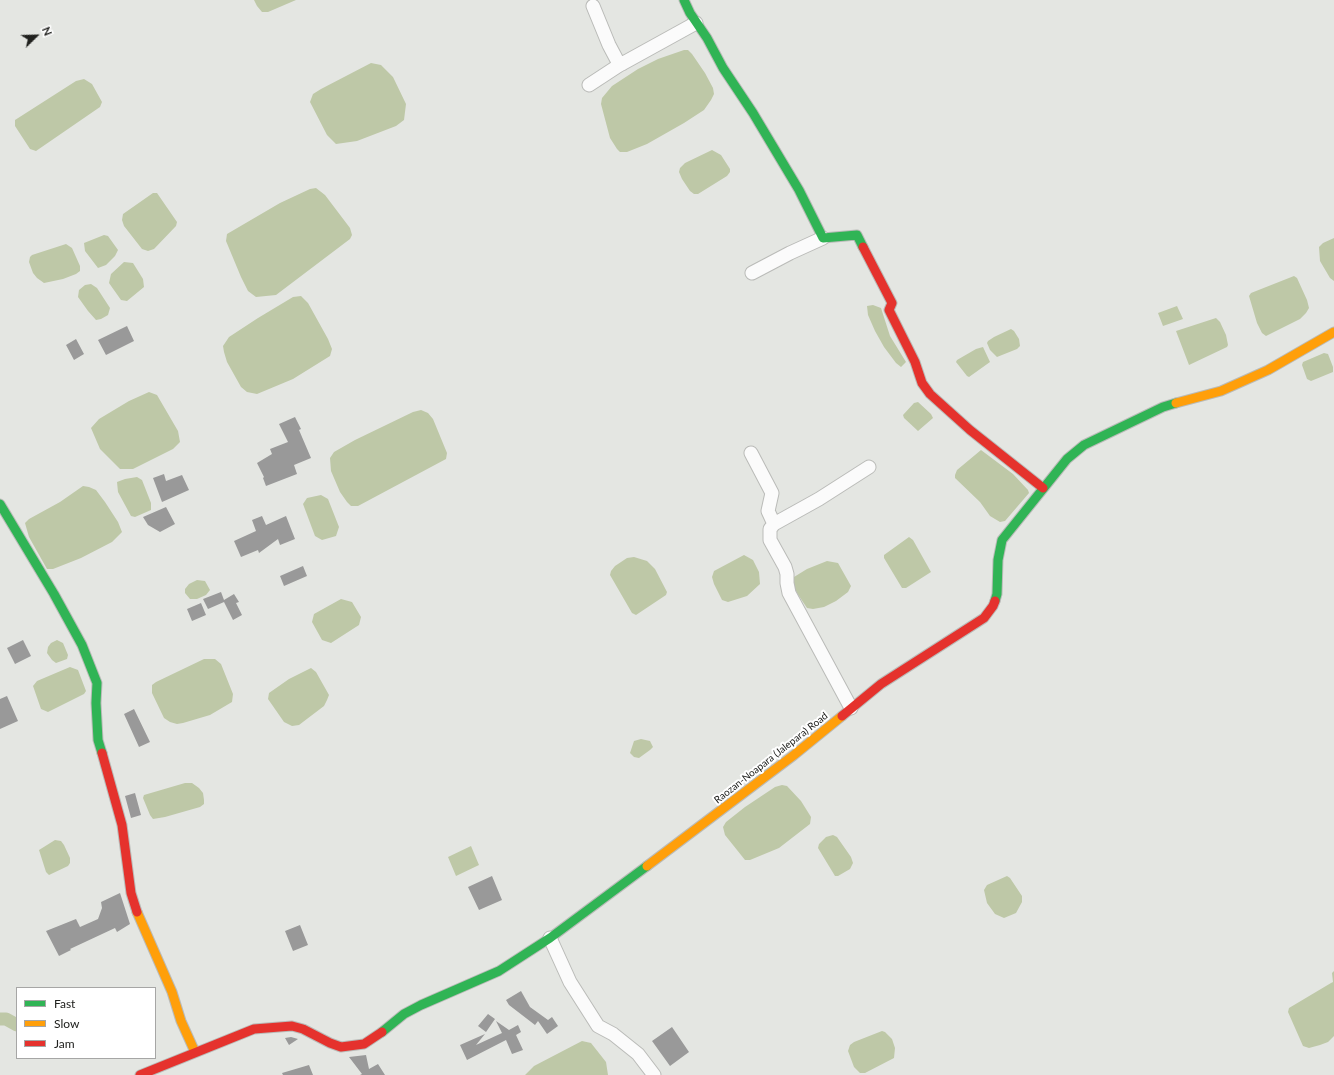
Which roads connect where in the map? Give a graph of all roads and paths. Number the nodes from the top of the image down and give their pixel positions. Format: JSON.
{"nodes":[{"id":1,"x":684,"y":0,"type":"edge"},
{"id":2,"x":593,"y":6,"type":"dead end"},
{"id":3,"x":696,"y":23,"type":"junction"},
{"id":4,"x":622,"y":64,"type":"junction"},
{"id":5,"x":589,"y":85,"type":"dead end"},
{"id":6,"x":823,"y":238,"type":"junction"},
{"id":7,"x":752,"y":273,"type":"dead end"},
{"id":8,"x":1334,"y":332,"type":"edge"},
{"id":9,"x":751,"y":453,"type":"dead end"},
{"id":10,"x":869,"y":467,"type":"dead end"},
{"id":11,"x":1043,"y":488,"type":"junction"},
{"id":12,"x":0,"y":504,"type":"edge"},
{"id":13,"x":774,"y":524,"type":"junction"},
{"id":14,"x":851,"y":708,"type":"junction"},
{"id":15,"x":550,"y":938,"type":"junction"},
{"id":16,"x":195,"y":1052,"type":"junction"},
{"id":17,"x":140,"y":1075,"type":"edge"},
{"id":18,"x":654,"y":1075,"type":"edge"}],
"edges":[{"from":1,"to":3,"type":"main road"},
{"from":2,"to":4,"type":"street"},
{"from":3,"to":4,"type":"street"},
{"from":3,"to":6,"type":"main road"},
{"from":4,"to":5,"type":"street"},
{"from":6,"to":7,"type":"street"},
{"from":6,"to":11,"type":"main road"},
{"from":8,"to":11,"type":"main road","name":"Raozan-Noapara (Jalepara) Road"},
{"from":9,"to":13,"type":"street"},
{"from":10,"to":13,"type":"street"},
{"from":11,"to":14,"type":"main road","name":"Raozan-Noapara (Jalepara) Road"},
{"from":12,"to":16,"type":"main road"},
{"from":13,"to":14,"type":"street"},
{"from":14,"to":15,"type":"main road","name":"Raozan-Noapara (Jalepara) Road"},
{"from":15,"to":16,"type":"main road","name":"Raozan-Noapara (Jalepara) Road"},
{"from":15,"to":18,"type":"street"},
{"from":16,"to":17,"type":"main road","name":"Raozan-Noapara (Jalepara) Road"}]}
